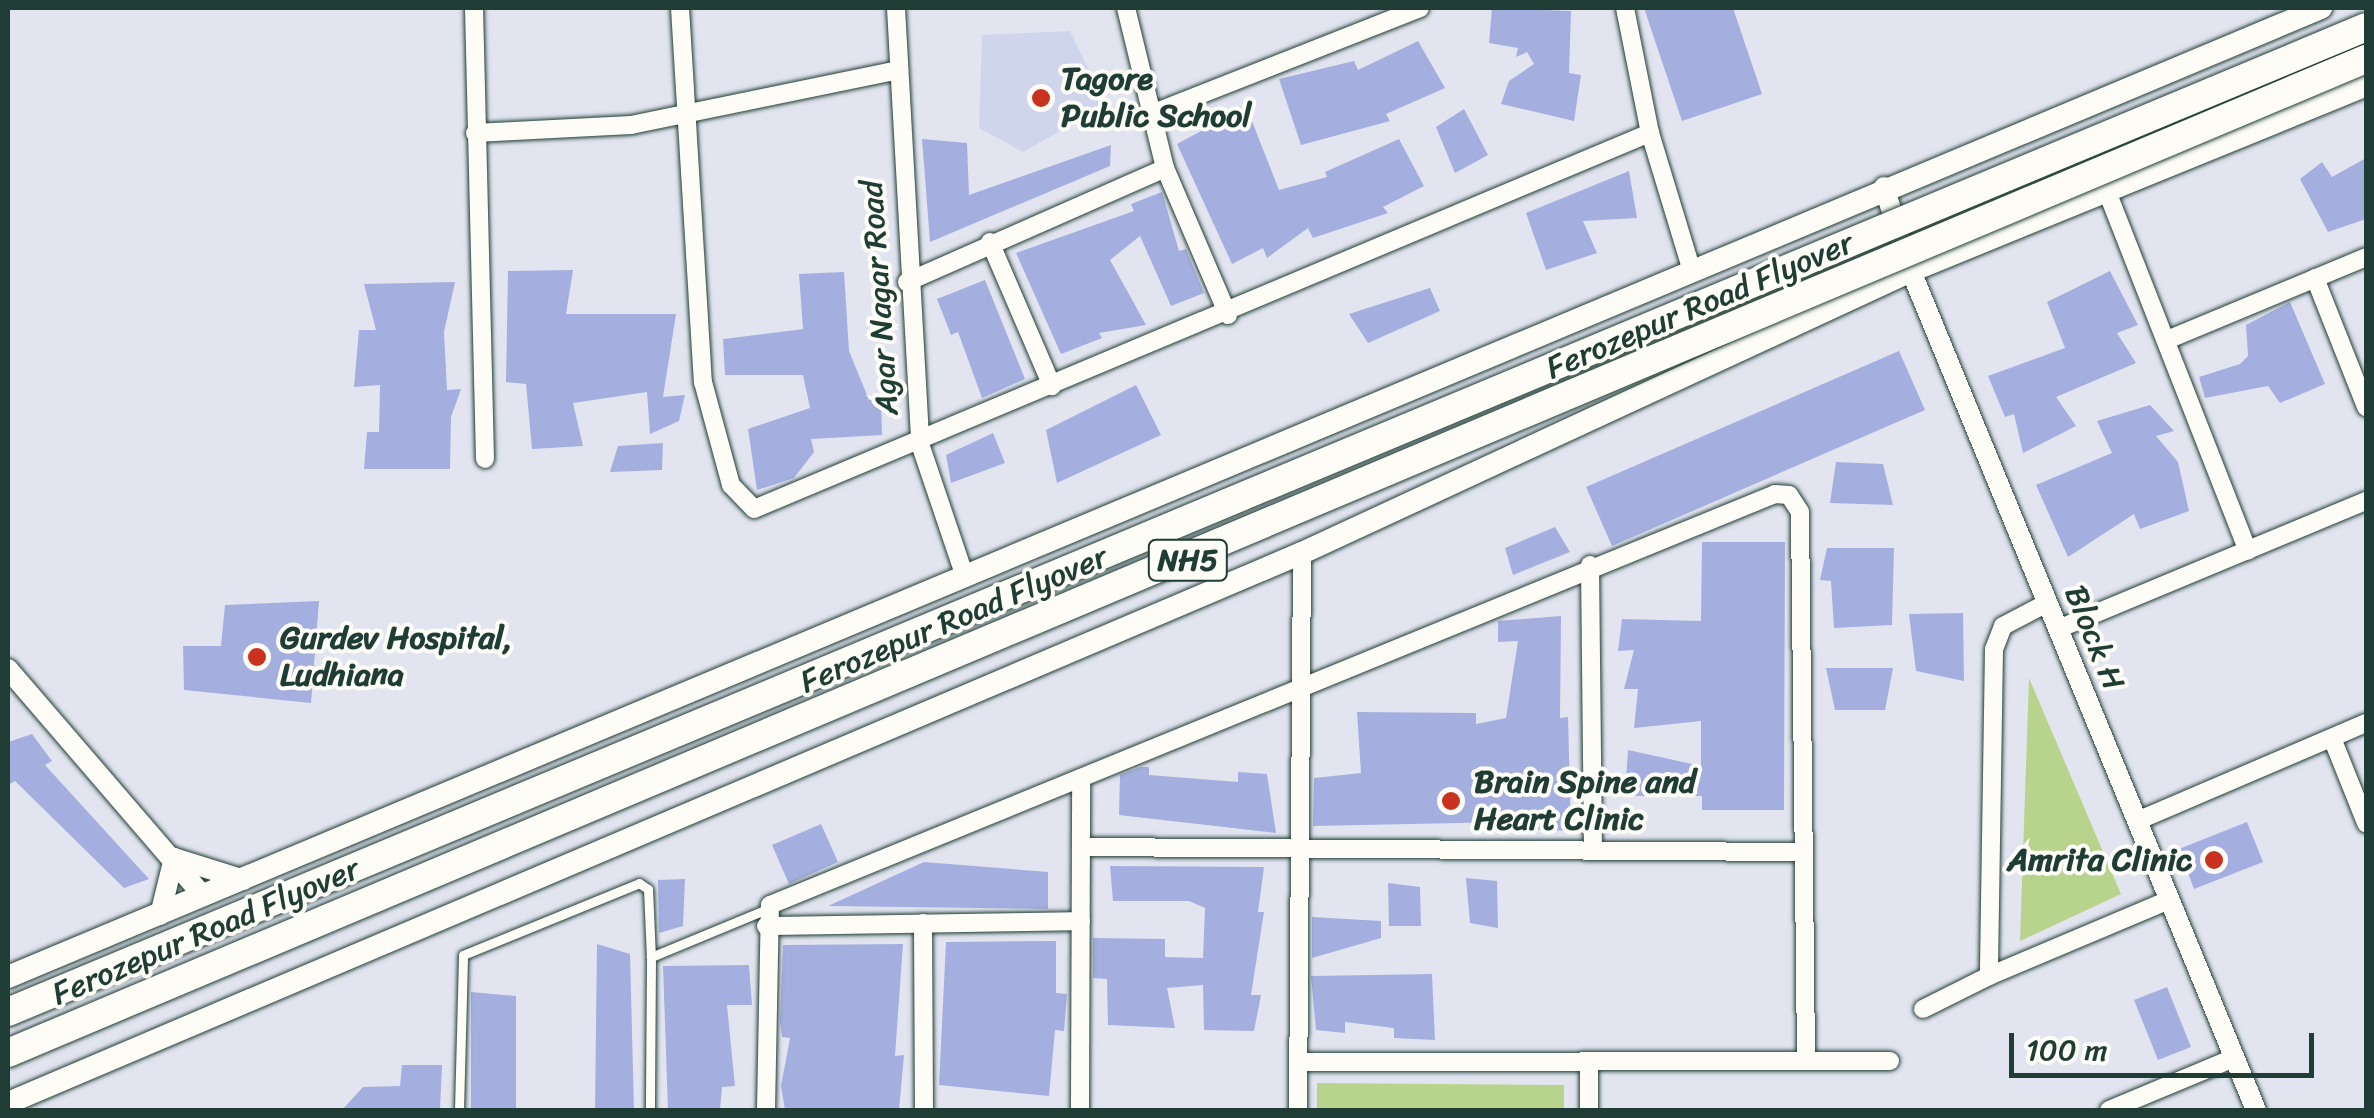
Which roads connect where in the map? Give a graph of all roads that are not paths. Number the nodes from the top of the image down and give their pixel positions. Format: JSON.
{"nodes":[{"id":1,"x":474,"y":8,"type":"edge"},
{"id":2,"x":680,"y":8,"type":"edge"},
{"id":3,"x":896,"y":8,"type":"edge"},
{"id":4,"x":1126,"y":8,"type":"edge"},
{"id":5,"x":1420,"y":8,"type":"edge"},
{"id":6,"x":1625,"y":8,"type":"edge"},
{"id":7,"x":2316,"y":9,"type":"edge"},
{"id":8,"x":2366,"y":27,"type":"edge"},
{"id":9,"x":2366,"y":59,"type":"edge"},
{"id":10,"x":895,"y":71,"type":"junction"},
{"id":11,"x":2366,"y":86,"type":"edge"},
{"id":12,"x":1151,"y":114,"type":"junction"},
{"id":13,"x":683,"y":116,"type":"junction"},
{"id":14,"x":476,"y":133,"type":"junction"},
{"id":15,"x":1650,"y":133,"type":"junction"},
{"id":16,"x":1166,"y":168,"type":"junction"},
{"id":17,"x":1884,"y":187,"type":"junction"},
{"id":18,"x":2108,"y":194,"type":"junction"},
{"id":19,"x":990,"y":242,"type":"junction"},
{"id":20,"x":2366,"y":257,"type":"edge"},
{"id":21,"x":1691,"y":268,"type":"junction"},
{"id":22,"x":1911,"y":272,"type":"junction"},
{"id":23,"x":2315,"y":278,"type":"junction"},
{"id":24,"x":907,"y":282,"type":"junction"},
{"id":25,"x":1228,"y":315,"type":"junction"},
{"id":26,"x":2167,"y":340,"type":"junction"},
{"id":27,"x":1052,"y":386,"type":"junction"},
{"id":28,"x":2366,"y":407,"type":"edge"},
{"id":29,"x":920,"y":444,"type":"junction"},
{"id":30,"x":485,"y":459,"type":"dead end"},
{"id":31,"x":2366,"y":501,"type":"edge"},
{"id":32,"x":2248,"y":550,"type":"junction"},
{"id":33,"x":1302,"y":553,"type":"junction"},
{"id":34,"x":1590,"y":566,"type":"junction"},
{"id":35,"x":965,"y":577,"type":"junction"},
{"id":36,"x":2047,"y":603,"type":"junction"},
{"id":37,"x":2058,"y":629,"type":"junction"},
{"id":38,"x":8,"y":669,"type":"edge"},
{"id":39,"x":1300,"y":687,"type":"junction"},
{"id":40,"x":2366,"y":723,"type":"edge"},
{"id":41,"x":2332,"y":738,"type":"junction"},
{"id":42,"x":1081,"y":778,"type":"junction"},
{"id":43,"x":2137,"y":821,"type":"junction"},
{"id":44,"x":2366,"y":823,"type":"edge"},
{"id":45,"x":1299,"y":846,"type":"junction"},
{"id":46,"x":1081,"y":847,"type":"junction"},
{"id":47,"x":1593,"y":850,"type":"junction"},
{"id":48,"x":1802,"y":852,"type":"junction"},
{"id":49,"x":174,"y":858,"type":"junction"},
{"id":50,"x":244,"y":880,"type":"junction"},
{"id":51,"x":204,"y":896,"type":"junction"},
{"id":52,"x":2169,"y":900,"type":"junction"},
{"id":53,"x":160,"y":915,"type":"junction"},
{"id":54,"x":766,"y":918,"type":"junction"},
{"id":55,"x":1080,"y":920,"type":"junction"},
{"id":56,"x":923,"y":923,"type":"junction"},
{"id":57,"x":651,"y":957,"type":"junction"},
{"id":58,"x":8,"y":976,"type":"edge"},
{"id":59,"x":1989,"y":976,"type":"junction"},
{"id":60,"x":1922,"y":1009,"type":"dead end"},
{"id":61,"x":8,"y":1012,"type":"edge"},
{"id":62,"x":8,"y":1053,"type":"edge"},
{"id":63,"x":2234,"y":1058,"type":"junction"},
{"id":64,"x":1806,"y":1061,"type":"junction"},
{"id":65,"x":1890,"y":1061,"type":"dead end"},
{"id":66,"x":1298,"y":1062,"type":"junction"},
{"id":67,"x":1589,"y":1062,"type":"junction"},
{"id":68,"x":8,"y":1102,"type":"edge"},
{"id":69,"x":459,"y":1110,"type":"edge"},
{"id":70,"x":650,"y":1110,"type":"edge"},
{"id":71,"x":766,"y":1110,"type":"edge"},
{"id":72,"x":924,"y":1110,"type":"edge"},
{"id":73,"x":1080,"y":1110,"type":"edge"},
{"id":74,"x":1298,"y":1110,"type":"edge"},
{"id":75,"x":1589,"y":1110,"type":"edge"},
{"id":76,"x":2110,"y":1110,"type":"edge"},
{"id":77,"x":2256,"y":1110,"type":"edge"}],
"edges":[{"from":1,"to":14,"type":"street"},
{"from":2,"to":13,"type":"street"},
{"from":3,"to":10,"type":"street","name":"Agar Nagar Road"},
{"from":4,"to":12,"type":"street"},
{"from":5,"to":12,"type":"street"},
{"from":6,"to":15,"type":"street"},
{"from":7,"to":17,"type":"main road"},
{"from":8,"to":61,"type":"highway","name":"Ferozepur Road Flyover","number":"NH5","bridge":true},
{"from":9,"to":62,"type":"highway","name":"Ferozepur Road Flyover","number":"NH5","bridge":true},
{"from":10,"to":13,"type":"street"},
{"from":10,"to":24,"type":"street","name":"Agar Nagar Road"},
{"from":11,"to":18,"type":"main road"},
{"from":12,"to":16,"type":"street"},
{"from":13,"to":14,"type":"street"},
{"from":13,"to":29,"type":"street"},
{"from":14,"to":30,"type":"street"},
{"from":15,"to":21,"type":"street"},
{"from":15,"to":25,"type":"street"},
{"from":16,"to":19,"type":"street"},
{"from":16,"to":25,"type":"street"},
{"from":17,"to":21,"type":"main road"},
{"from":17,"to":22,"type":"street","name":"Block H"},
{"from":18,"to":22,"type":"main road"},
{"from":18,"to":26,"type":"street"},
{"from":19,"to":24,"type":"street"},
{"from":19,"to":27,"type":"street"},
{"from":20,"to":23,"type":"street"},
{"from":21,"to":35,"type":"main road"},
{"from":22,"to":33,"type":"main road"},
{"from":22,"to":36,"type":"street","name":"Block H"},
{"from":23,"to":26,"type":"street"},
{"from":23,"to":28,"type":"street"},
{"from":24,"to":29,"type":"street","name":"Agar Nagar Road"},
{"from":25,"to":27,"type":"street"},
{"from":26,"to":32,"type":"street"},
{"from":27,"to":29,"type":"street"},
{"from":29,"to":35,"type":"street","name":"Agar Nagar Road"},
{"from":31,"to":32,"type":"street"},
{"from":32,"to":37,"type":"street"},
{"from":33,"to":39,"type":"street"},
{"from":33,"to":68,"type":"main road"},
{"from":34,"to":39,"type":"street"},
{"from":34,"to":47,"type":"street"},
{"from":34,"to":48,"type":"street"},
{"from":35,"to":50,"type":"main road"},
{"from":36,"to":37,"type":"street","name":"Block H"},
{"from":36,"to":59,"type":"street"},
{"from":37,"to":43,"type":"street","name":"Block H"},
{"from":38,"to":49,"type":"street"},
{"from":39,"to":42,"type":"street"},
{"from":39,"to":45,"type":"street"},
{"from":40,"to":41,"type":"street"},
{"from":41,"to":43,"type":"street"},
{"from":41,"to":44,"type":"street"},
{"from":42,"to":46,"type":"street"},
{"from":42,"to":54,"type":"street"},
{"from":43,"to":52,"type":"street","name":"Block H"},
{"from":45,"to":46,"type":"street"},
{"from":45,"to":47,"type":"street"},
{"from":45,"to":66,"type":"street"},
{"from":46,"to":55,"type":"street"},
{"from":47,"to":48,"type":"street"},
{"from":48,"to":64,"type":"street"},
{"from":49,"to":50,"type":"street"},
{"from":49,"to":51,"type":"street"},
{"from":49,"to":53,"type":"street"},
{"from":50,"to":51,"type":"main road"},
{"from":51,"to":53,"type":"main road"},
{"from":52,"to":59,"type":"street"},
{"from":52,"to":63,"type":"street","name":"Block H"},
{"from":53,"to":58,"type":"main road"},
{"from":54,"to":56,"type":"street"},
{"from":54,"to":57,"type":"lane"},
{"from":54,"to":71,"type":"street"},
{"from":55,"to":56,"type":"street"},
{"from":55,"to":73,"type":"street"},
{"from":56,"to":72,"type":"street"},
{"from":57,"to":69,"type":"lane"},
{"from":57,"to":70,"type":"lane"},
{"from":59,"to":60,"type":"street"},
{"from":63,"to":76,"type":"street"},
{"from":63,"to":77,"type":"street","name":"Block H"},
{"from":64,"to":65,"type":"street"},
{"from":64,"to":67,"type":"street"},
{"from":66,"to":67,"type":"street"},
{"from":66,"to":74,"type":"street"},
{"from":67,"to":75,"type":"street"}]}
